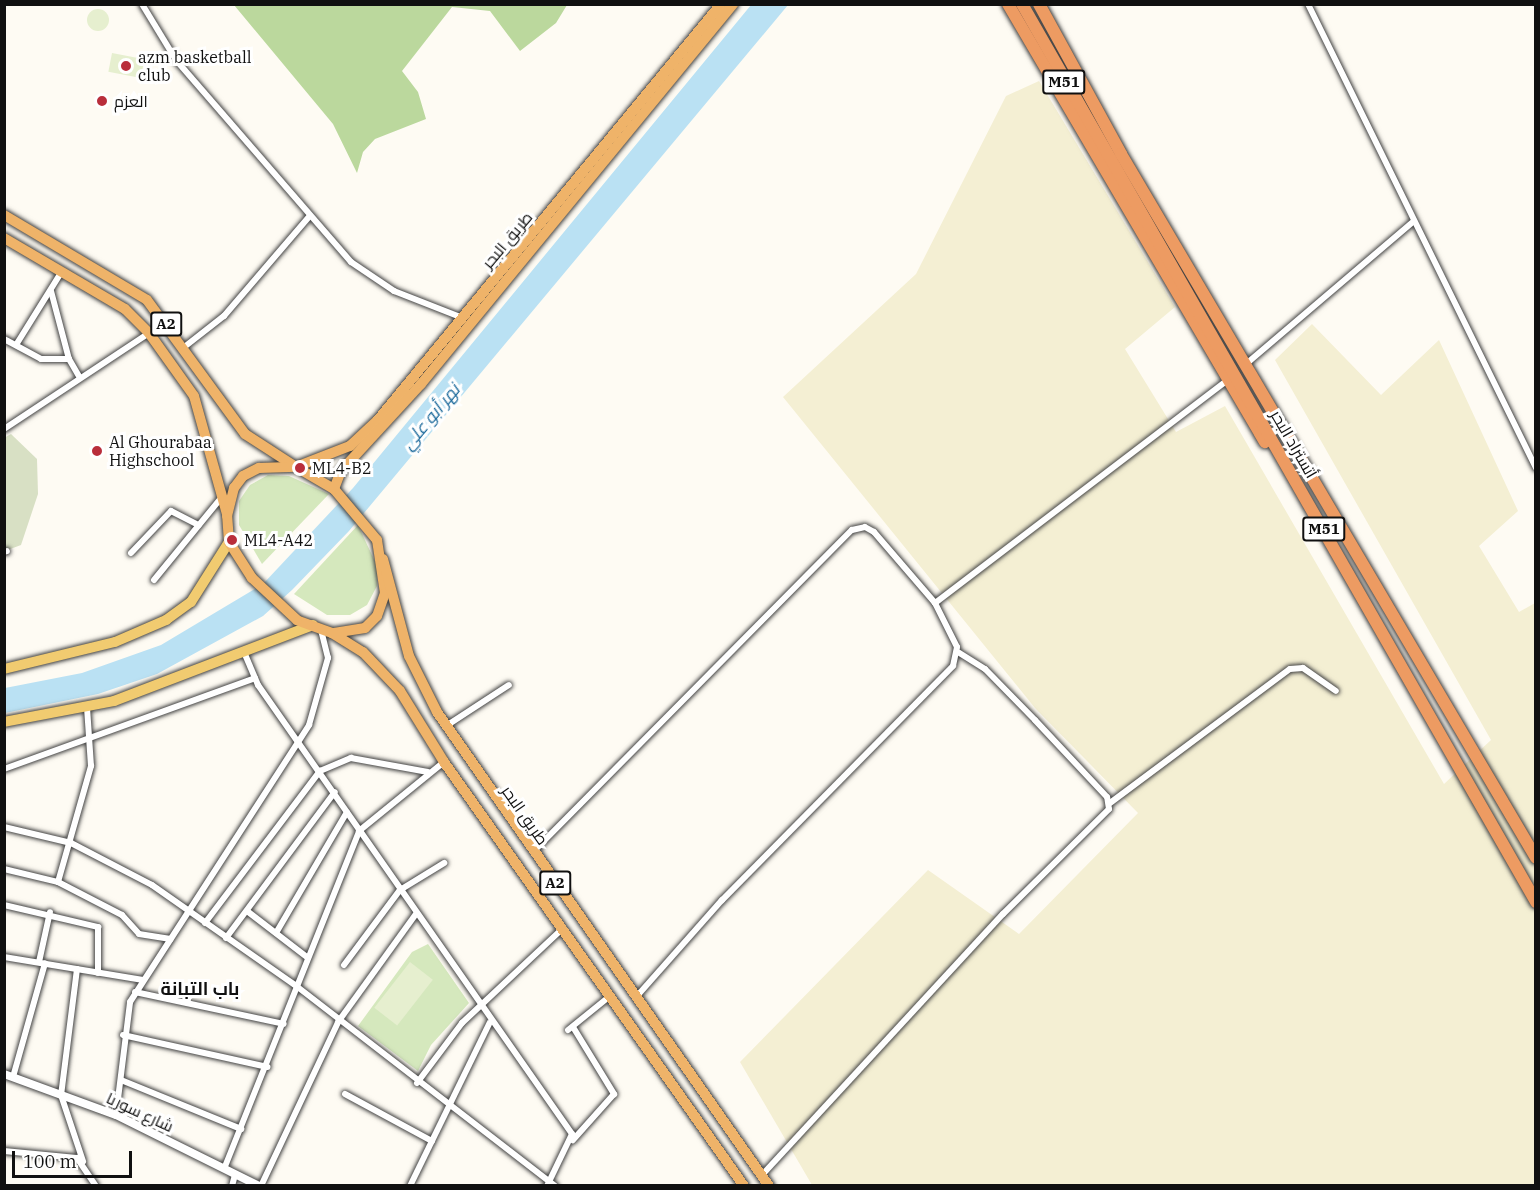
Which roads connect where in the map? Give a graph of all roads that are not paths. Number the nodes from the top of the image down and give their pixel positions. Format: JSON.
{"nodes":[{"id":1,"x":142,"y":4,"type":"edge"},
{"id":2,"x":721,"y":4,"type":"edge"},
{"id":3,"x":733,"y":4,"type":"edge"},
{"id":4,"x":1008,"y":4,"type":"edge"},
{"id":5,"x":1022,"y":4,"type":"edge"},
{"id":6,"x":1039,"y":4,"type":"edge"},
{"id":7,"x":1308,"y":4,"type":"edge"},
{"id":8,"x":4,"y":215,"type":"edge"},
{"id":9,"x":309,"y":217,"type":"junction"},
{"id":10,"x":1413,"y":222,"type":"junction"},
{"id":11,"x":4,"y":238,"type":"edge"},
{"id":12,"x":80,"y":259,"type":"junction"},
{"id":13,"x":66,"y":272,"type":"junction"},
{"id":14,"x":51,"y":291,"type":"junction"},
{"id":15,"x":467,"y":319,"type":"junction"},
{"id":16,"x":149,"y":333,"type":"junction"},
{"id":17,"x":4,"y":339,"type":"edge"},
{"id":18,"x":16,"y":345,"type":"junction"},
{"id":19,"x":183,"y":348,"type":"junction"},
{"id":20,"x":69,"y":359,"type":"junction"},
{"id":21,"x":1246,"y":364,"type":"junction"},
{"id":22,"x":80,"y":378,"type":"junction"},
{"id":23,"x":1226,"y":381,"type":"junction"},
{"id":24,"x":4,"y":429,"type":"edge"},
{"id":25,"x":1283,"y":459,"type":"junction"},
{"id":26,"x":296,"y":467,"type":"junction"},
{"id":27,"x":1536,"y":468,"type":"edge"},
{"id":28,"x":334,"y":489,"type":"junction"},
{"id":29,"x":222,"y":496,"type":"junction"},
{"id":30,"x":227,"y":516,"type":"junction"},
{"id":31,"x":199,"y":525,"type":"junction"},
{"id":32,"x":229,"y":542,"type":"junction"},
{"id":33,"x":131,"y":553,"type":"dead end"},
{"id":34,"x":383,"y":559,"type":"junction"},
{"id":35,"x":154,"y":580,"type":"dead end"},
{"id":36,"x":935,"y":603,"type":"junction"},
{"id":37,"x":317,"y":627,"type":"junction"},
{"id":38,"x":332,"y":633,"type":"junction"},
{"id":39,"x":244,"y":652,"type":"junction"},
{"id":40,"x":958,"y":652,"type":"junction"},
{"id":41,"x":4,"y":669,"type":"edge"},
{"id":42,"x":255,"y":678,"type":"junction"},
{"id":43,"x":509,"y":685,"type":"dead end"},
{"id":44,"x":1336,"y":691,"type":"dead end"},
{"id":45,"x":87,"y":708,"type":"junction"},
{"id":46,"x":4,"y":722,"type":"edge"},
{"id":47,"x":446,"y":726,"type":"junction"},
{"id":48,"x":93,"y":738,"type":"junction"},
{"id":49,"x":300,"y":741,"type":"junction"},
{"id":50,"x":444,"y":762,"type":"junction"},
{"id":51,"x":4,"y":769,"type":"edge"},
{"id":52,"x":320,"y":771,"type":"junction"},
{"id":53,"x":429,"y":772,"type":"junction"},
{"id":54,"x":335,"y":792,"type":"junction"},
{"id":55,"x":1110,"y":803,"type":"junction"},
{"id":56,"x":347,"y":812,"type":"junction"},
{"id":57,"x":4,"y":827,"type":"edge"},
{"id":58,"x":359,"y":831,"type":"junction"},
{"id":59,"x":71,"y":843,"type":"junction"},
{"id":60,"x":533,"y":852,"type":"junction"},
{"id":61,"x":1536,"y":858,"type":"edge"},
{"id":62,"x":444,"y":863,"type":"dead end"},
{"id":63,"x":4,"y":869,"type":"edge"},
{"id":64,"x":58,"y":882,"type":"junction"},
{"id":65,"x":400,"y":890,"type":"junction"},
{"id":66,"x":1536,"y":902,"type":"edge"},
{"id":67,"x":4,"y":904,"type":"edge"},
{"id":68,"x":247,"y":911,"type":"junction"},
{"id":69,"x":50,"y":912,"type":"junction"},
{"id":70,"x":189,"y":913,"type":"junction"},
{"id":71,"x":416,"y":914,"type":"junction"},
{"id":72,"x":205,"y":923,"type":"junction"},
{"id":73,"x":563,"y":927,"type":"junction"},
{"id":74,"x":276,"y":933,"type":"junction"},
{"id":75,"x":226,"y":938,"type":"junction"},
{"id":76,"x":171,"y":939,"type":"junction"},
{"id":77,"x":4,"y":957,"type":"edge"},
{"id":78,"x":307,"y":957,"type":"junction"},
{"id":79,"x":42,"y":963,"type":"junction"},
{"id":80,"x":344,"y":966,"type":"dead end"},
{"id":81,"x":77,"y":969,"type":"junction"},
{"id":82,"x":98,"y":973,"type":"junction"},
{"id":83,"x":143,"y":980,"type":"junction"},
{"id":84,"x":295,"y":985,"type":"junction"},
{"id":85,"x":135,"y":992,"type":"junction"},
{"id":86,"x":611,"y":996,"type":"junction"},
{"id":87,"x":637,"y":996,"type":"junction"},
{"id":88,"x":480,"y":1008,"type":"junction"},
{"id":89,"x":338,"y":1022,"type":"junction"},
{"id":90,"x":490,"y":1022,"type":"junction"},
{"id":91,"x":284,"y":1024,"type":"junction"},
{"id":92,"x":123,"y":1035,"type":"junction"},
{"id":93,"x":267,"y":1067,"type":"junction"},
{"id":94,"x":9,"y":1075,"type":"edge"},
{"id":95,"x":121,"y":1080,"type":"junction"},
{"id":96,"x":417,"y":1083,"type":"junction"},
{"id":97,"x":345,"y":1094,"type":"dead end"},
{"id":98,"x":61,"y":1095,"type":"junction"},
{"id":99,"x":448,"y":1106,"type":"junction"},
{"id":100,"x":116,"y":1115,"type":"junction"},
{"id":101,"x":241,"y":1130,"type":"junction"},
{"id":102,"x":573,"y":1140,"type":"junction"},
{"id":103,"x":432,"y":1141,"type":"junction"},
{"id":104,"x":4,"y":1151,"type":"edge"},
{"id":105,"x":83,"y":1161,"type":"junction"},
{"id":106,"x":224,"y":1168,"type":"junction"},
{"id":107,"x":235,"y":1175,"type":"junction"},
{"id":108,"x":762,"y":1175,"type":"junction"},
{"id":109,"x":551,"y":1184,"type":"edge"},
{"id":110,"x":96,"y":1185,"type":"edge"},
{"id":111,"x":232,"y":1185,"type":"edge"},
{"id":112,"x":260,"y":1185,"type":"edge"},
{"id":113,"x":410,"y":1185,"type":"edge"},
{"id":114,"x":744,"y":1185,"type":"edge"},
{"id":115,"x":769,"y":1185,"type":"edge"}],
"edges":[{"from":1,"to":9,"type":"street"},
{"from":2,"to":15,"type":"highway","name":"طريق البحر"},
{"from":3,"to":15,"type":"highway","name":"طريق البحر"},
{"from":4,"to":23,"type":"highway"},
{"from":5,"to":25,"type":"highway","name":"أتستراد البحر","number":"M51"},
{"from":6,"to":21,"type":"highway","name":"أتستراد البحر","number":"M51"},
{"from":7,"to":10,"type":"street"},
{"from":8,"to":12,"type":"highway","number":"A2"},
{"from":9,"to":15,"type":"street"},
{"from":9,"to":19,"type":"street"},
{"from":10,"to":21,"type":"street"},
{"from":10,"to":27,"type":"street"},
{"from":11,"to":13,"type":"highway","number":"A2"},
{"from":12,"to":13,"type":"highway"},
{"from":12,"to":19,"type":"highway","number":"A2"},
{"from":13,"to":14,"type":"street"},
{"from":13,"to":16,"type":"highway","number":"A2"},
{"from":14,"to":18,"type":"street"},
{"from":14,"to":20,"type":"street"},
{"from":15,"to":26,"type":"highway","name":"طريق البحر"},
{"from":15,"to":28,"type":"highway","name":"طريق البحر"},
{"from":16,"to":22,"type":"street"},
{"from":16,"to":29,"type":"highway","number":"A2"},
{"from":17,"to":18,"type":"street"},
{"from":18,"to":20,"type":"street"},
{"from":19,"to":26,"type":"highway","number":"A2"},
{"from":20,"to":22,"type":"street"},
{"from":21,"to":61,"type":"highway","name":"أتستراد البحر","number":"M51"},
{"from":22,"to":24,"type":"street"},
{"from":23,"to":25,"type":"highway"},
{"from":23,"to":36,"type":"street"},
{"from":25,"to":66,"type":"highway","name":"أتستراد البحر","number":"M51"},
{"from":26,"to":28,"type":"highway","number":"A2"},
{"from":26,"to":30,"type":"highway","number":"A2"},
{"from":28,"to":34,"type":"highway","number":"A2"},
{"from":29,"to":30,"type":"highway","number":"A2"},
{"from":29,"to":31,"type":"street"},
{"from":30,"to":32,"type":"highway","number":"A2"},
{"from":31,"to":33,"type":"street"},
{"from":31,"to":35,"type":"street"},
{"from":32,"to":37,"type":"highway","number":"A2"},
{"from":32,"to":41,"type":"main road"},
{"from":34,"to":38,"type":"highway","number":"A2"},
{"from":34,"to":47,"type":"highway","name":"طريق البحر","number":"A2"},
{"from":36,"to":40,"type":"street"},
{"from":36,"to":60,"type":"street"},
{"from":37,"to":38,"type":"highway","number":"A2"},
{"from":37,"to":39,"type":"main road"},
{"from":37,"to":49,"type":"street"},
{"from":38,"to":50,"type":"highway","number":"A2"},
{"from":39,"to":42,"type":"street"},
{"from":39,"to":45,"type":"main road"},
{"from":40,"to":55,"type":"street"},
{"from":40,"to":87,"type":"street"},
{"from":42,"to":48,"type":"street"},
{"from":42,"to":49,"type":"street"},
{"from":43,"to":47,"type":"street"},
{"from":44,"to":55,"type":"street"},
{"from":45,"to":46,"type":"main road"},
{"from":45,"to":48,"type":"street"},
{"from":47,"to":60,"type":"highway","name":"طريق البحر","number":"A2"},
{"from":48,"to":51,"type":"street"},
{"from":48,"to":59,"type":"street"},
{"from":49,"to":52,"type":"street"},
{"from":49,"to":70,"type":"street"},
{"from":50,"to":53,"type":"street"},
{"from":50,"to":73,"type":"highway","number":"A2"},
{"from":52,"to":53,"type":"street"},
{"from":52,"to":54,"type":"street"},
{"from":52,"to":72,"type":"street"},
{"from":53,"to":58,"type":"street"},
{"from":54,"to":56,"type":"street"},
{"from":54,"to":68,"type":"street"},
{"from":55,"to":108,"type":"street"},
{"from":56,"to":58,"type":"street"},
{"from":56,"to":74,"type":"street"},
{"from":57,"to":59,"type":"street"},
{"from":58,"to":65,"type":"street"},
{"from":58,"to":78,"type":"street"},
{"from":59,"to":64,"type":"street"},
{"from":59,"to":70,"type":"street"},
{"from":60,"to":87,"type":"highway","name":"طريق البحر","number":"A2"},
{"from":62,"to":65,"type":"street"},
{"from":63,"to":64,"type":"street"},
{"from":64,"to":76,"type":"street"},
{"from":65,"to":71,"type":"street"},
{"from":65,"to":80,"type":"street"},
{"from":67,"to":69,"type":"street"},
{"from":68,"to":74,"type":"street"},
{"from":68,"to":75,"type":"street"},
{"from":69,"to":79,"type":"street"},
{"from":69,"to":82,"type":"street"},
{"from":70,"to":72,"type":"street"},
{"from":70,"to":76,"type":"street"},
{"from":71,"to":88,"type":"street"},
{"from":71,"to":89,"type":"street"},
{"from":72,"to":75,"type":"street"},
{"from":73,"to":86,"type":"highway","number":"A2"},
{"from":73,"to":88,"type":"street"},
{"from":74,"to":78,"type":"street"},
{"from":75,"to":84,"type":"street"},
{"from":76,"to":83,"type":"street"},
{"from":77,"to":79,"type":"street"},
{"from":78,"to":84,"type":"street"},
{"from":79,"to":81,"type":"street"},
{"from":79,"to":94,"type":"street"},
{"from":81,"to":82,"type":"street"},
{"from":81,"to":98,"type":"street"},
{"from":82,"to":83,"type":"street"},
{"from":83,"to":85,"type":"street"},
{"from":84,"to":89,"type":"street"},
{"from":84,"to":91,"type":"street"},
{"from":85,"to":91,"type":"street"},
{"from":85,"to":92,"type":"street"},
{"from":86,"to":102,"type":"street"},
{"from":86,"to":114,"type":"highway","number":"A2"},
{"from":87,"to":108,"type":"highway","name":"طريق البحر","number":"A2"},
{"from":88,"to":90,"type":"street"},
{"from":88,"to":96,"type":"street"},
{"from":89,"to":96,"type":"street"},
{"from":89,"to":112,"type":"street"},
{"from":90,"to":99,"type":"street"},
{"from":90,"to":102,"type":"street"},
{"from":91,"to":93,"type":"street"},
{"from":92,"to":93,"type":"street"},
{"from":92,"to":95,"type":"street"},
{"from":93,"to":101,"type":"street"},
{"from":94,"to":98,"type":"street","name":"شارع سوريا"},
{"from":95,"to":100,"type":"street"},
{"from":95,"to":101,"type":"street"},
{"from":96,"to":99,"type":"street"},
{"from":97,"to":103,"type":"street"},
{"from":98,"to":100,"type":"street","name":"شارع سوريا"},
{"from":98,"to":105,"type":"street"},
{"from":99,"to":103,"type":"street"},
{"from":99,"to":109,"type":"street"},
{"from":100,"to":106,"type":"street","name":"شارع سوريا"},
{"from":101,"to":106,"type":"street"},
{"from":102,"to":109,"type":"street"},
{"from":103,"to":113,"type":"street"},
{"from":104,"to":105,"type":"street"},
{"from":105,"to":110,"type":"street"},
{"from":106,"to":107,"type":"street","name":"شارع سوريا"},
{"from":107,"to":111,"type":"street"},
{"from":107,"to":112,"type":"street","name":"شارع سوريا"},
{"from":108,"to":115,"type":"highway","name":"طريق البحر","number":"A2"}]}
